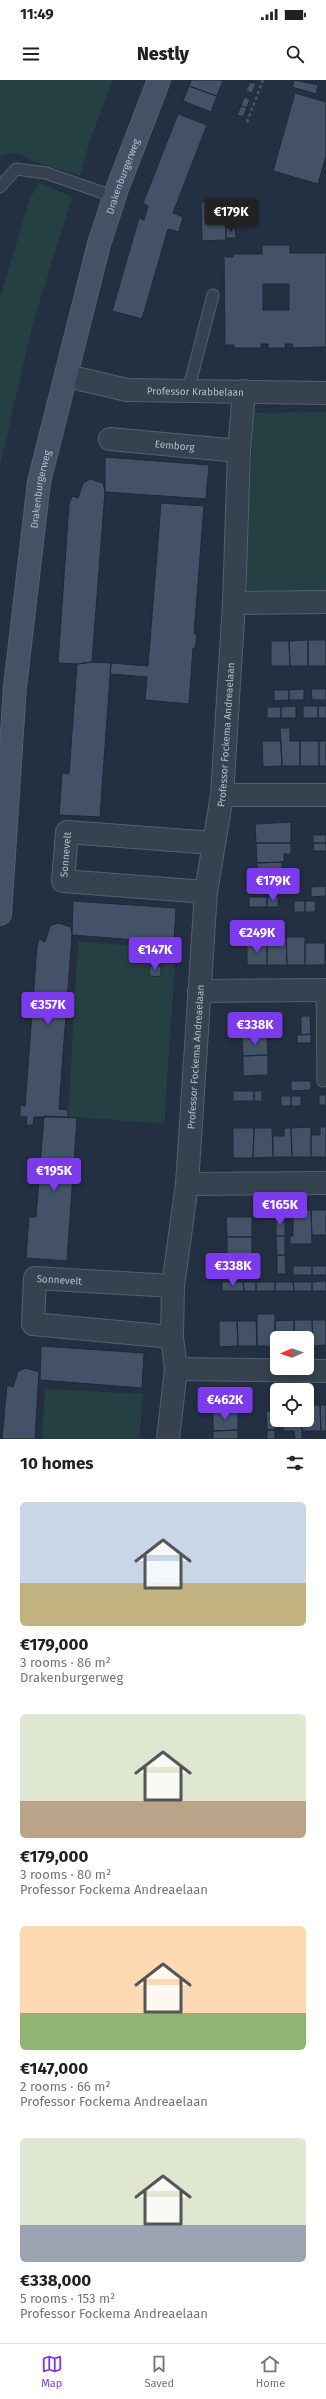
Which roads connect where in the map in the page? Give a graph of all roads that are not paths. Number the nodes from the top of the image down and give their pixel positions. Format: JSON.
{"nodes":[{"id":1,"x":159,"y":80,"type":"edge"},
{"id":2,"x":0,"y":187,"type":"edge"},
{"id":3,"x":115,"y":197,"type":"junction"},
{"id":4,"x":213,"y":295,"type":"dead end"},
{"id":5,"x":67,"y":376,"type":"junction"},
{"id":6,"x":188,"y":391,"type":"junction"},
{"id":7,"x":244,"y":391,"type":"junction"},
{"id":8,"x":326,"y":393,"type":"edge"},
{"id":9,"x":110,"y":440,"type":"dead end"},
{"id":10,"x":239,"y":451,"type":"junction"},
{"id":11,"x":326,"y":602,"type":"edge"},
{"id":12,"x":234,"y":603,"type":"junction"},
{"id":13,"x":326,"y":795,"type":"edge"},
{"id":14,"x":222,"y":796,"type":"junction"},
{"id":15,"x":213,"y":843,"type":"junction"},
{"id":16,"x":206,"y":892,"type":"junction"},
{"id":17,"x":0,"y":914,"type":"edge"},
{"id":18,"x":324,"y":990,"type":"edge"},
{"id":19,"x":199,"y":991,"type":"junction"},
{"id":20,"x":323,"y":1081,"type":"dead end"},
{"id":21,"x":326,"y":1183,"type":"edge"},
{"id":22,"x":187,"y":1184,"type":"junction"},
{"id":23,"x":174,"y":1286,"type":"junction"},
{"id":24,"x":172,"y":1337,"type":"junction"},
{"id":25,"x":176,"y":1369,"type":"junction"},
{"id":26,"x":326,"y":1370,"type":"edge"},
{"id":27,"x":168,"y":1439,"type":"edge"}],
"edges":[{"from":1,"to":3,"type":"main road","name":"Drakenburgerweg"},
{"from":2,"to":3,"type":"lane"},
{"from":3,"to":5,"type":"main road","name":"Drakenburgerweg"},
{"from":4,"to":6,"type":"lane"},
{"from":5,"to":6,"type":"street","name":"Professor Krabbelaan"},
{"from":5,"to":17,"type":"main road","name":"Drakenburgerweg"},
{"from":6,"to":7,"type":"street","name":"Professor Krabbelaan"},
{"from":7,"to":8,"type":"street","name":"Professor Krabbelaan"},
{"from":7,"to":10,"type":"street","name":"Professor Fockema Andreaelaan"},
{"from":9,"to":10,"type":"street","name":"Eemborg"},
{"from":10,"to":12,"type":"street","name":"Professor Fockema Andreaelaan"},
{"from":11,"to":12,"type":"street"},
{"from":12,"to":14,"type":"street","name":"Professor Fockema Andreaelaan"},
{"from":13,"to":14,"type":"street"},
{"from":14,"to":15,"type":"street","name":"Professor Fockema Andreaelaan"},
{"from":15,"to":16,"type":"street","name":"Professor Fockema Andreaelaan"},
{"from":15,"to":16,"type":"street","name":"Sonnevelt"},
{"from":16,"to":19,"type":"street","name":"Professor Fockema Andreaelaan"},
{"from":18,"to":19,"type":"street"},
{"from":18,"to":20,"type":"lane"},
{"from":19,"to":22,"type":"street","name":"Professor Fockema Andreaelaan"},
{"from":21,"to":22,"type":"street"},
{"from":22,"to":23,"type":"street","name":"Professor Fockema Andreaelaan"},
{"from":23,"to":24,"type":"street","name":"Professor Fockema Andreaelaan"},
{"from":23,"to":24,"type":"street","name":"Sonnevelt"},
{"from":24,"to":25,"type":"street","name":"Professor Fockema Andreaelaan"},
{"from":25,"to":26,"type":"street"},
{"from":25,"to":27,"type":"street","name":"Professor Fockema Andreaelaan"}]}
